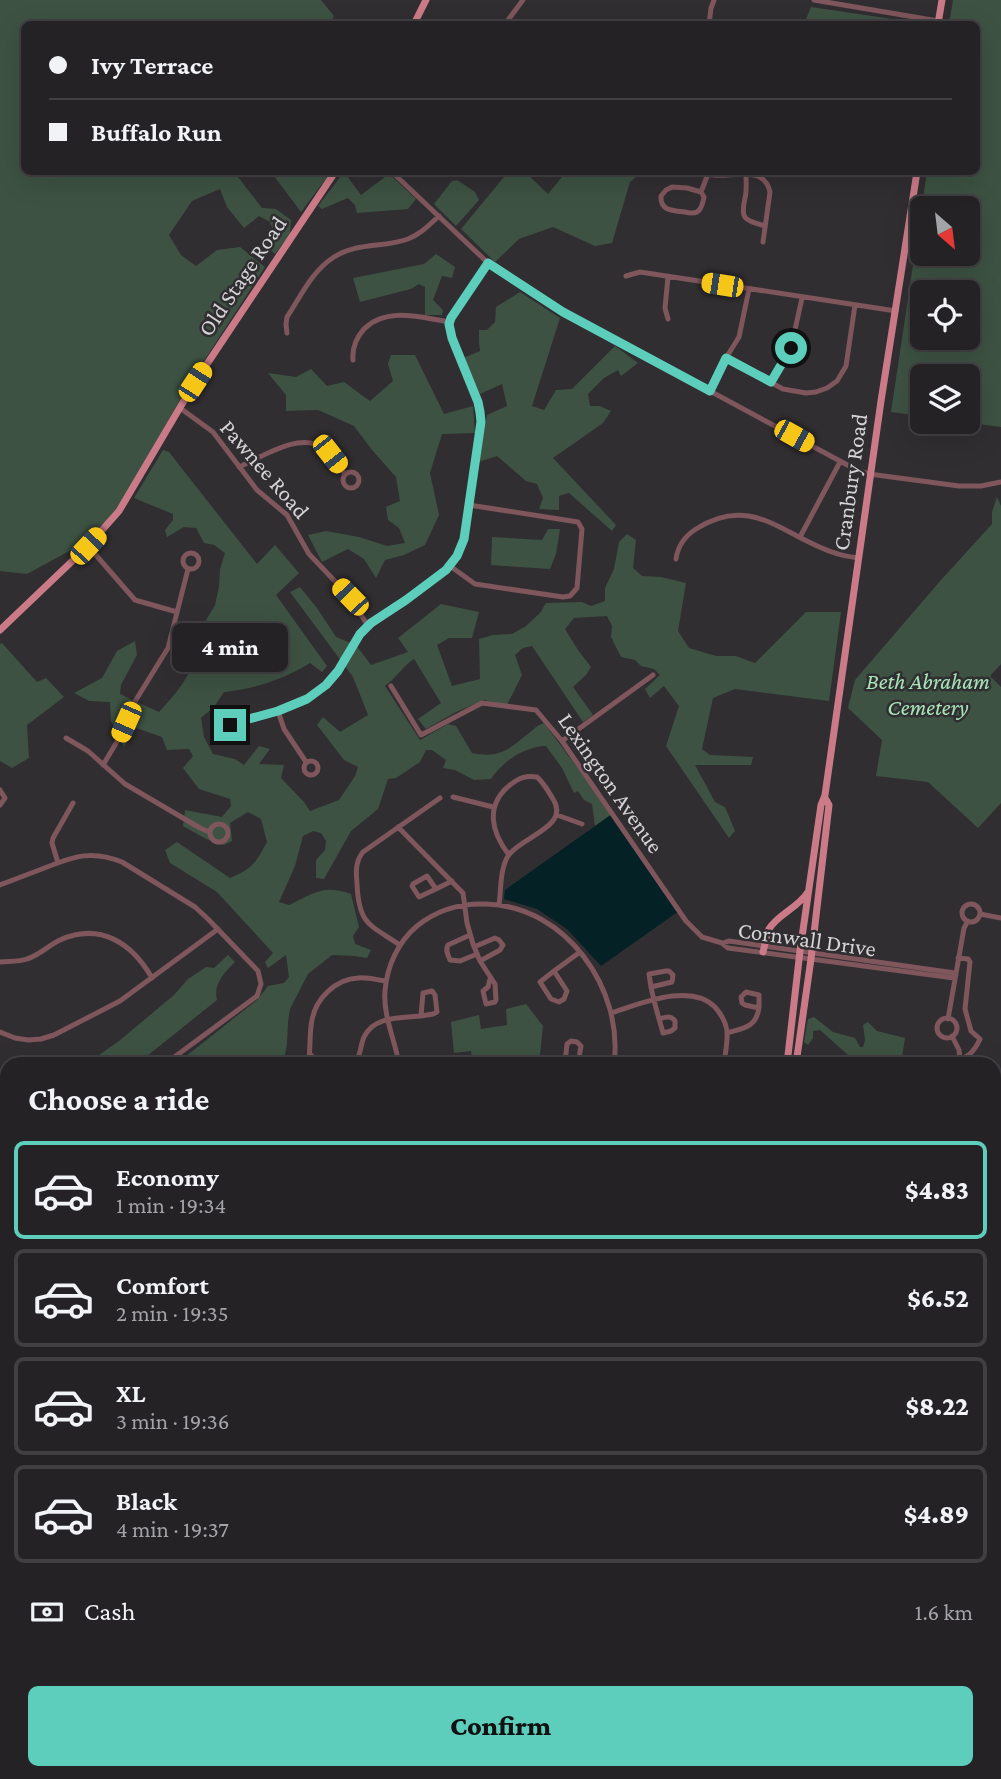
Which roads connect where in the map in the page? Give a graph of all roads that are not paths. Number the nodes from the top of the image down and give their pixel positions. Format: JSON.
{"nodes":[{"id":1,"x":426,"y":0,"type":"edge"},
{"id":2,"x":523,"y":0,"type":"edge"},
{"id":3,"x":714,"y":0,"type":"edge"},
{"id":4,"x":814,"y":0,"type":"edge"},
{"id":5,"x":942,"y":0,"type":"edge"},
{"id":6,"x":416,"y":21,"type":"edge"},
{"id":7,"x":507,"y":21,"type":"edge"},
{"id":8,"x":709,"y":21,"type":"edge"},
{"id":9,"x":932,"y":21,"type":"edge"},
{"id":10,"x":938,"y":21,"type":"edge"},
{"id":11,"x":333,"y":175,"type":"edge"},
{"id":12,"x":395,"y":175,"type":"edge"},
{"id":13,"x":705,"y":175,"type":"edge"},
{"id":14,"x":715,"y":175,"type":"edge"},
{"id":15,"x":733,"y":175,"type":"edge"},
{"id":16,"x":746,"y":175,"type":"edge"},
{"id":17,"x":758,"y":175,"type":"edge"},
{"id":18,"x":918,"y":175,"type":"edge"},
{"id":19,"x":701,"y":192,"type":"junction"},
{"id":20,"x":439,"y":216,"type":"junction"},
{"id":21,"x":765,"y":226,"type":"junction"},
{"id":22,"x":763,"y":242,"type":"dead end"},
{"id":23,"x":488,"y":263,"type":"junction"},
{"id":24,"x":626,"y":276,"type":"dead end"},
{"id":25,"x":668,"y":277,"type":"junction"},
{"id":26,"x":749,"y":289,"type":"junction"},
{"id":27,"x":803,"y":298,"type":"junction"},
{"id":28,"x":855,"y":305,"type":"junction"},
{"id":29,"x":896,"y":311,"type":"junction"},
{"id":30,"x":668,"y":319,"type":"dead end"},
{"id":31,"x":450,"y":322,"type":"junction"},
{"id":32,"x":287,"y":333,"type":"dead end"},
{"id":33,"x":726,"y":358,"type":"junction"},
{"id":34,"x":353,"y":360,"type":"dead end"},
{"id":35,"x":771,"y":382,"type":"junction"},
{"id":36,"x":710,"y":391,"type":"junction"},
{"id":37,"x":180,"y":408,"type":"junction"},
{"id":38,"x":841,"y":462,"type":"junction"},
{"id":39,"x":239,"y":467,"type":"junction"},
{"id":40,"x":345,"y":474,"type":"dead end"},
{"id":41,"x":871,"y":474,"type":"junction"},
{"id":42,"x":1001,"y":482,"type":"edge"},
{"id":43,"x":469,"y":505,"type":"junction"},
{"id":44,"x":800,"y":537,"type":"junction"},
{"id":45,"x":88,"y":546,"type":"junction"},
{"id":46,"x":859,"y":558,"type":"junction"},
{"id":47,"x":676,"y":559,"type":"dead end"},
{"id":48,"x":450,"y":566,"type":"junction"},
{"id":49,"x":188,"y":569,"type":"dead end"},
{"id":50,"x":177,"y":612,"type":"junction"},
{"id":51,"x":368,"y":626,"type":"junction"},
{"id":52,"x":0,"y":630,"type":"edge"},
{"id":53,"x":653,"y":675,"type":"dead end"},
{"id":54,"x":391,"y":686,"type":"dead end"},
{"id":55,"x":278,"y":711,"type":"junction"},
{"id":56,"x":245,"y":720,"type":"dead end"},
{"id":57,"x":66,"y":738,"type":"dead end"},
{"id":58,"x":562,"y":741,"type":"junction"},
{"id":59,"x":306,"y":762,"type":"dead end"},
{"id":60,"x":103,"y":765,"type":"junction"},
{"id":61,"x":0,"y":790,"type":"edge"},
{"id":62,"x":453,"y":797,"type":"dead end"},
{"id":63,"x":440,"y":798,"type":"dead end"},
{"id":64,"x":825,"y":798,"type":"junction"},
{"id":65,"x":74,"y":803,"type":"dead end"},
{"id":66,"x":0,"y":805,"type":"edge"},
{"id":67,"x":493,"y":807,"type":"junction"},
{"id":68,"x":557,"y":815,"type":"junction"},
{"id":69,"x":582,"y":824,"type":"dead end"},
{"id":70,"x":398,"y":827,"type":"junction"},
{"id":71,"x":209,"y":832,"type":"dead end"},
{"id":72,"x":509,"y":855,"type":"junction"},
{"id":73,"x":58,"y":863,"type":"junction"},
{"id":74,"x":452,"y":881,"type":"junction"},
{"id":75,"x":0,"y":886,"type":"edge"},
{"id":76,"x":436,"y":889,"type":"dead end"},
{"id":77,"x":810,"y":889,"type":"junction"},
{"id":78,"x":466,"y":905,"type":"junction"},
{"id":79,"x":499,"y":905,"type":"junction"},
{"id":80,"x":980,"y":914,"type":"junction"},
{"id":81,"x":1001,"y":918,"type":"edge"},
{"id":82,"x":968,"y":921,"type":"junction"},
{"id":83,"x":218,"y":929,"type":"junction"},
{"id":84,"x":470,"y":935,"type":"junction"},
{"id":85,"x":722,"y":943,"type":"joint"},
{"id":86,"x":400,"y":945,"type":"junction"},
{"id":87,"x":764,"y":949,"type":"junction"},
{"id":88,"x":476,"y":951,"type":"junction"},
{"id":89,"x":580,"y":952,"type":"junction"},
{"id":90,"x":800,"y":954,"type":"junction"},
{"id":91,"x":811,"y":956,"type":"junction"},
{"id":92,"x":958,"y":958,"type":"junction"},
{"id":93,"x":480,"y":961,"type":"junction"},
{"id":94,"x":0,"y":962,"type":"edge"},
{"id":95,"x":554,"y":971,"type":"junction"},
{"id":96,"x":955,"y":975,"type":"junction"},
{"id":97,"x":152,"y":978,"type":"junction"},
{"id":98,"x":490,"y":979,"type":"dead end"},
{"id":99,"x":386,"y":981,"type":"junction"},
{"id":100,"x":651,"y":987,"type":"junction"},
{"id":101,"x":654,"y":1000,"type":"junction"},
{"id":102,"x":759,"y":1008,"type":"dead end"},
{"id":103,"x":611,"y":1013,"type":"junction"},
{"id":104,"x":421,"y":1016,"type":"junction"},
{"id":105,"x":947,"y":1018,"type":"junction"},
{"id":106,"x":659,"y":1019,"type":"junction"},
{"id":107,"x":388,"y":1020,"type":"junction"},
{"id":108,"x":957,"y":1029,"type":"junction"},
{"id":109,"x":971,"y":1031,"type":"junction"},
{"id":110,"x":0,"y":1032,"type":"edge"},
{"id":111,"x":727,"y":1033,"type":"junction"},
{"id":112,"x":952,"y":1036,"type":"junction"},
{"id":113,"x":310,"y":1054,"type":"junction"},
{"id":114,"x":174,"y":1057,"type":"edge"},
{"id":115,"x":309,"y":1057,"type":"edge"},
{"id":116,"x":313,"y":1057,"type":"edge"},
{"id":117,"x":358,"y":1057,"type":"edge"},
{"id":118,"x":400,"y":1057,"type":"edge"},
{"id":119,"x":614,"y":1057,"type":"edge"},
{"id":120,"x":725,"y":1057,"type":"edge"},
{"id":121,"x":788,"y":1057,"type":"edge"},
{"id":122,"x":797,"y":1057,"type":"edge"},
{"id":123,"x":960,"y":1057,"type":"edge"},
{"id":124,"x":967,"y":1057,"type":"edge"}],
"edges":[{"from":1,"to":6,"type":"main road"},
{"from":2,"to":7,"type":"street"},
{"from":3,"to":8,"type":"street"},
{"from":4,"to":9,"type":"street"},
{"from":5,"to":10,"type":"main road"},
{"from":11,"to":37,"type":"main road","name":"Old Stage Road"},
{"from":12,"to":20,"type":"street"},
{"from":13,"to":19,"type":"street"},
{"from":14,"to":15,"type":"street"},
{"from":16,"to":21,"type":"street"},
{"from":17,"to":21,"type":"street"},
{"from":18,"to":29,"type":"main road","name":"Cranbury Road"},
{"from":19,"to":19,"type":"street"},
{"from":20,"to":23,"type":"street"},
{"from":20,"to":32,"type":"street"},
{"from":21,"to":22,"type":"street"},
{"from":23,"to":31,"type":"street"},
{"from":23,"to":36,"type":"street"},
{"from":24,"to":25,"type":"street"},
{"from":25,"to":26,"type":"street"},
{"from":25,"to":30,"type":"street"},
{"from":26,"to":27,"type":"street"},
{"from":26,"to":33,"type":"street"},
{"from":27,"to":28,"type":"street"},
{"from":27,"to":35,"type":"street"},
{"from":28,"to":29,"type":"street"},
{"from":28,"to":35,"type":"street"},
{"from":29,"to":41,"type":"main road","name":"Cranbury Road"},
{"from":31,"to":34,"type":"street"},
{"from":31,"to":43,"type":"street"},
{"from":33,"to":35,"type":"street"},
{"from":33,"to":36,"type":"street"},
{"from":36,"to":38,"type":"street"},
{"from":37,"to":39,"type":"street","name":"Pawnee Road"},
{"from":37,"to":45,"type":"main road","name":"Old Stage Road"},
{"from":38,"to":41,"type":"street"},
{"from":38,"to":44,"type":"street"},
{"from":39,"to":40,"type":"street"},
{"from":39,"to":51,"type":"street","name":"Pawnee Road"},
{"from":41,"to":42,"type":"street"},
{"from":41,"to":46,"type":"main road","name":"Cranbury Road"},
{"from":43,"to":48,"type":"street"},
{"from":43,"to":48,"type":"street"},
{"from":44,"to":46,"type":"street"},
{"from":44,"to":47,"type":"street"},
{"from":45,"to":50,"type":"street"},
{"from":45,"to":52,"type":"main road","name":"Old Stage Road"},
{"from":46,"to":64,"type":"main road","name":"Cranbury Road"},
{"from":48,"to":51,"type":"street"},
{"from":49,"to":50,"type":"street"},
{"from":50,"to":60,"type":"street"},
{"from":51,"to":55,"type":"street"},
{"from":53,"to":58,"type":"street"},
{"from":54,"to":58,"type":"street","name":"Lexington Avenue"},
{"from":55,"to":56,"type":"street"},
{"from":55,"to":59,"type":"street"},
{"from":57,"to":60,"type":"street"},
{"from":58,"to":85,"type":"street","name":"Lexington Avenue"},
{"from":60,"to":71,"type":"street"},
{"from":61,"to":66,"type":"street"},
{"from":62,"to":67,"type":"street"},
{"from":63,"to":70,"type":"street"},
{"from":64,"to":77,"type":"main road","name":"Cranbury Road"},
{"from":64,"to":91,"type":"main road","name":"Cranbury Road"},
{"from":65,"to":73,"type":"street"},
{"from":67,"to":68,"type":"street"},
{"from":67,"to":72,"type":"street"},
{"from":68,"to":69,"type":"street"},
{"from":68,"to":72,"type":"street"},
{"from":70,"to":74,"type":"street"},
{"from":70,"to":86,"type":"street"},
{"from":72,"to":79,"type":"street"},
{"from":73,"to":75,"type":"street"},
{"from":73,"to":83,"type":"street"},
{"from":74,"to":76,"type":"street"},
{"from":74,"to":78,"type":"street"},
{"from":77,"to":87,"type":"main road"},
{"from":77,"to":90,"type":"main road","name":"Cranbury Road"},
{"from":78,"to":79,"type":"street"},
{"from":78,"to":84,"type":"street"},
{"from":78,"to":86,"type":"street"},
{"from":79,"to":89,"type":"street"},
{"from":80,"to":81,"type":"street"},
{"from":80,"to":82,"type":"street"},
{"from":80,"to":82,"type":"street"},
{"from":82,"to":92,"type":"street"},
{"from":83,"to":97,"type":"street"},
{"from":83,"to":114,"type":"street"},
{"from":84,"to":88,"type":"street"},
{"from":84,"to":88,"type":"street"},
{"from":85,"to":87,"type":"street","name":"Cornwall Drive"},
{"from":86,"to":99,"type":"street"},
{"from":87,"to":90,"type":"street","name":"Cornwall Drive"},
{"from":88,"to":93,"type":"street"},
{"from":88,"to":93,"type":"street"},
{"from":89,"to":95,"type":"street"},
{"from":89,"to":103,"type":"street"},
{"from":90,"to":91,"type":"street","name":"Cornwall Drive"},
{"from":90,"to":121,"type":"main road","name":"Cranbury Road"},
{"from":91,"to":96,"type":"street","name":"Cornwall Drive"},
{"from":91,"to":122,"type":"main road","name":"Cranbury Road"},
{"from":92,"to":96,"type":"street"},
{"from":92,"to":109,"type":"street"},
{"from":93,"to":98,"type":"street"},
{"from":94,"to":97,"type":"street"},
{"from":95,"to":95,"type":"street"},
{"from":96,"to":105,"type":"street"},
{"from":97,"to":110,"type":"street"},
{"from":99,"to":107,"type":"street"},
{"from":99,"to":113,"type":"street"},
{"from":100,"to":100,"type":"street"},
{"from":100,"to":101,"type":"street"},
{"from":101,"to":103,"type":"street"},
{"from":101,"to":106,"type":"street"},
{"from":101,"to":111,"type":"street"},
{"from":102,"to":111,"type":"street"},
{"from":103,"to":119,"type":"street"},
{"from":104,"to":104,"type":"street"},
{"from":104,"to":107,"type":"street"},
{"from":105,"to":108,"type":"street"},
{"from":105,"to":112,"type":"street"},
{"from":106,"to":106,"type":"street"},
{"from":107,"to":117,"type":"street"},
{"from":107,"to":118,"type":"street"},
{"from":108,"to":109,"type":"street"},
{"from":108,"to":112,"type":"street"},
{"from":109,"to":124,"type":"street"},
{"from":111,"to":120,"type":"street"},
{"from":112,"to":123,"type":"street"},
{"from":113,"to":115,"type":"street"},
{"from":113,"to":116,"type":"street"}]}
